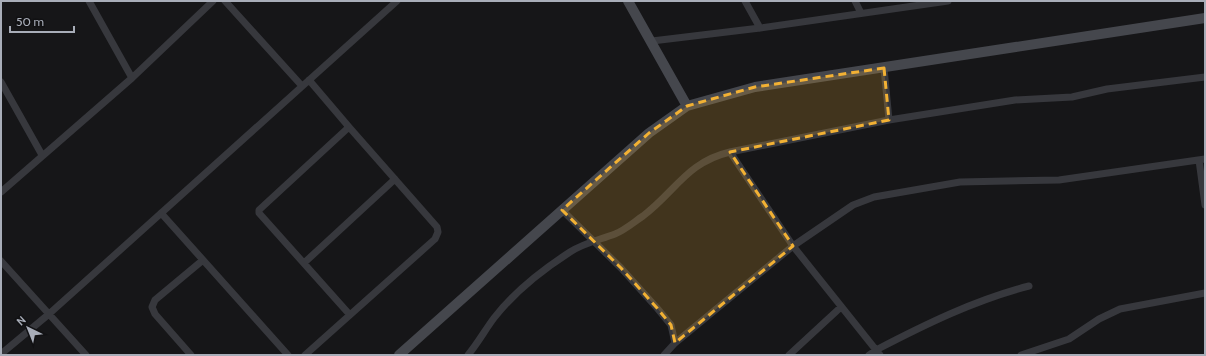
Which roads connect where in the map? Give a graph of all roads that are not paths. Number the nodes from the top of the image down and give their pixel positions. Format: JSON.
{"nodes":[{"id":1,"x":89,"y":1,"type":"edge"},
{"id":2,"x":213,"y":1,"type":"edge"},
{"id":3,"x":225,"y":1,"type":"edge"},
{"id":4,"x":397,"y":1,"type":"edge"},
{"id":5,"x":628,"y":1,"type":"edge"},
{"id":6,"x":745,"y":1,"type":"edge"},
{"id":7,"x":855,"y":1,"type":"edge"},
{"id":8,"x":948,"y":1,"type":"edge"},
{"id":9,"x":861,"y":13,"type":"junction"},
{"id":10,"x":1205,"y":18,"type":"edge"},
{"id":11,"x":760,"y":28,"type":"junction"},
{"id":12,"x":652,"y":41,"type":"junction"},
{"id":13,"x":884,"y":68,"type":"junction"},
{"id":14,"x":1205,"y":77,"type":"edge"},
{"id":15,"x":132,"y":78,"type":"junction"},
{"id":16,"x":309,"y":80,"type":"junction"},
{"id":17,"x":1,"y":82,"type":"edge"},
{"id":18,"x":302,"y":86,"type":"junction"},
{"id":19,"x":687,"y":106,"type":"junction"},
{"id":20,"x":889,"y":120,"type":"junction"},
{"id":21,"x":349,"y":127,"type":"junction"},
{"id":22,"x":730,"y":152,"type":"junction"},
{"id":23,"x":42,"y":155,"type":"junction"},
{"id":24,"x":1202,"y":159,"type":"edge"},
{"id":25,"x":395,"y":179,"type":"junction"},
{"id":26,"x":1,"y":192,"type":"edge"},
{"id":27,"x":1205,"y":206,"type":"edge"},
{"id":28,"x":562,"y":210,"type":"junction"},
{"id":29,"x":161,"y":213,"type":"junction"},
{"id":30,"x":593,"y":240,"type":"junction"},
{"id":31,"x":794,"y":246,"type":"junction"},
{"id":32,"x":203,"y":260,"type":"junction"},
{"id":33,"x":1,"y":261,"type":"edge"},
{"id":34,"x":304,"y":263,"type":"junction"},
{"id":35,"x":1029,"y":286,"type":"dead end"},
{"id":36,"x":1205,"y":293,"type":"edge"},
{"id":37,"x":841,"y":307,"type":"junction"},
{"id":38,"x":49,"y":314,"type":"junction"},
{"id":39,"x":350,"y":315,"type":"junction"},
{"id":40,"x":675,"y":343,"type":"junction"},
{"id":41,"x":878,"y":352,"type":"edge"},
{"id":42,"x":1,"y":354,"type":"edge"},
{"id":43,"x":86,"y":355,"type":"edge"},
{"id":44,"x":191,"y":355,"type":"edge"},
{"id":45,"x":288,"y":355,"type":"edge"},
{"id":46,"x":305,"y":355,"type":"edge"},
{"id":47,"x":399,"y":355,"type":"edge"},
{"id":48,"x":468,"y":355,"type":"edge"},
{"id":49,"x":664,"y":355,"type":"edge"},
{"id":50,"x":789,"y":355,"type":"edge"},
{"id":51,"x":869,"y":355,"type":"edge"},
{"id":52,"x":1021,"y":355,"type":"edge"}],
"edges":[{"from":1,"to":15,"type":"street"},
{"from":2,"to":15,"type":"street"},
{"from":3,"to":18,"type":"street"},
{"from":4,"to":16,"type":"street"},
{"from":5,"to":12,"type":"street"},
{"from":6,"to":11,"type":"street"},
{"from":7,"to":9,"type":"street"},
{"from":8,"to":9,"type":"street"},
{"from":9,"to":11,"type":"street"},
{"from":10,"to":13,"type":"street"},
{"from":11,"to":12,"type":"street"},
{"from":12,"to":19,"type":"street"},
{"from":13,"to":19,"type":"street"},
{"from":13,"to":20,"type":"street"},
{"from":14,"to":20,"type":"street"},
{"from":15,"to":23,"type":"street"},
{"from":16,"to":18,"type":"street"},
{"from":16,"to":21,"type":"street"},
{"from":17,"to":23,"type":"street"},
{"from":18,"to":29,"type":"street"},
{"from":19,"to":28,"type":"street"},
{"from":20,"to":22,"type":"street"},
{"from":21,"to":25,"type":"street"},
{"from":21,"to":34,"type":"street"},
{"from":22,"to":30,"type":"street"},
{"from":22,"to":31,"type":"street"},
{"from":23,"to":26,"type":"street"},
{"from":24,"to":27,"type":"street"},
{"from":24,"to":31,"type":"street"},
{"from":25,"to":34,"type":"street"},
{"from":25,"to":39,"type":"street"},
{"from":28,"to":30,"type":"street"},
{"from":28,"to":47,"type":"street"},
{"from":29,"to":32,"type":"street"},
{"from":29,"to":38,"type":"street"},
{"from":30,"to":40,"type":"street"},
{"from":30,"to":48,"type":"street"},
{"from":31,"to":37,"type":"street"},
{"from":31,"to":40,"type":"street"},
{"from":32,"to":44,"type":"street"},
{"from":32,"to":45,"type":"street"},
{"from":33,"to":38,"type":"street"},
{"from":34,"to":39,"type":"street"},
{"from":35,"to":41,"type":"street"},
{"from":36,"to":52,"type":"street"},
{"from":37,"to":41,"type":"street"},
{"from":37,"to":50,"type":"street"},
{"from":38,"to":42,"type":"street"},
{"from":38,"to":43,"type":"street"},
{"from":39,"to":46,"type":"street"},
{"from":40,"to":49,"type":"street"},
{"from":41,"to":51,"type":"street"}]}
